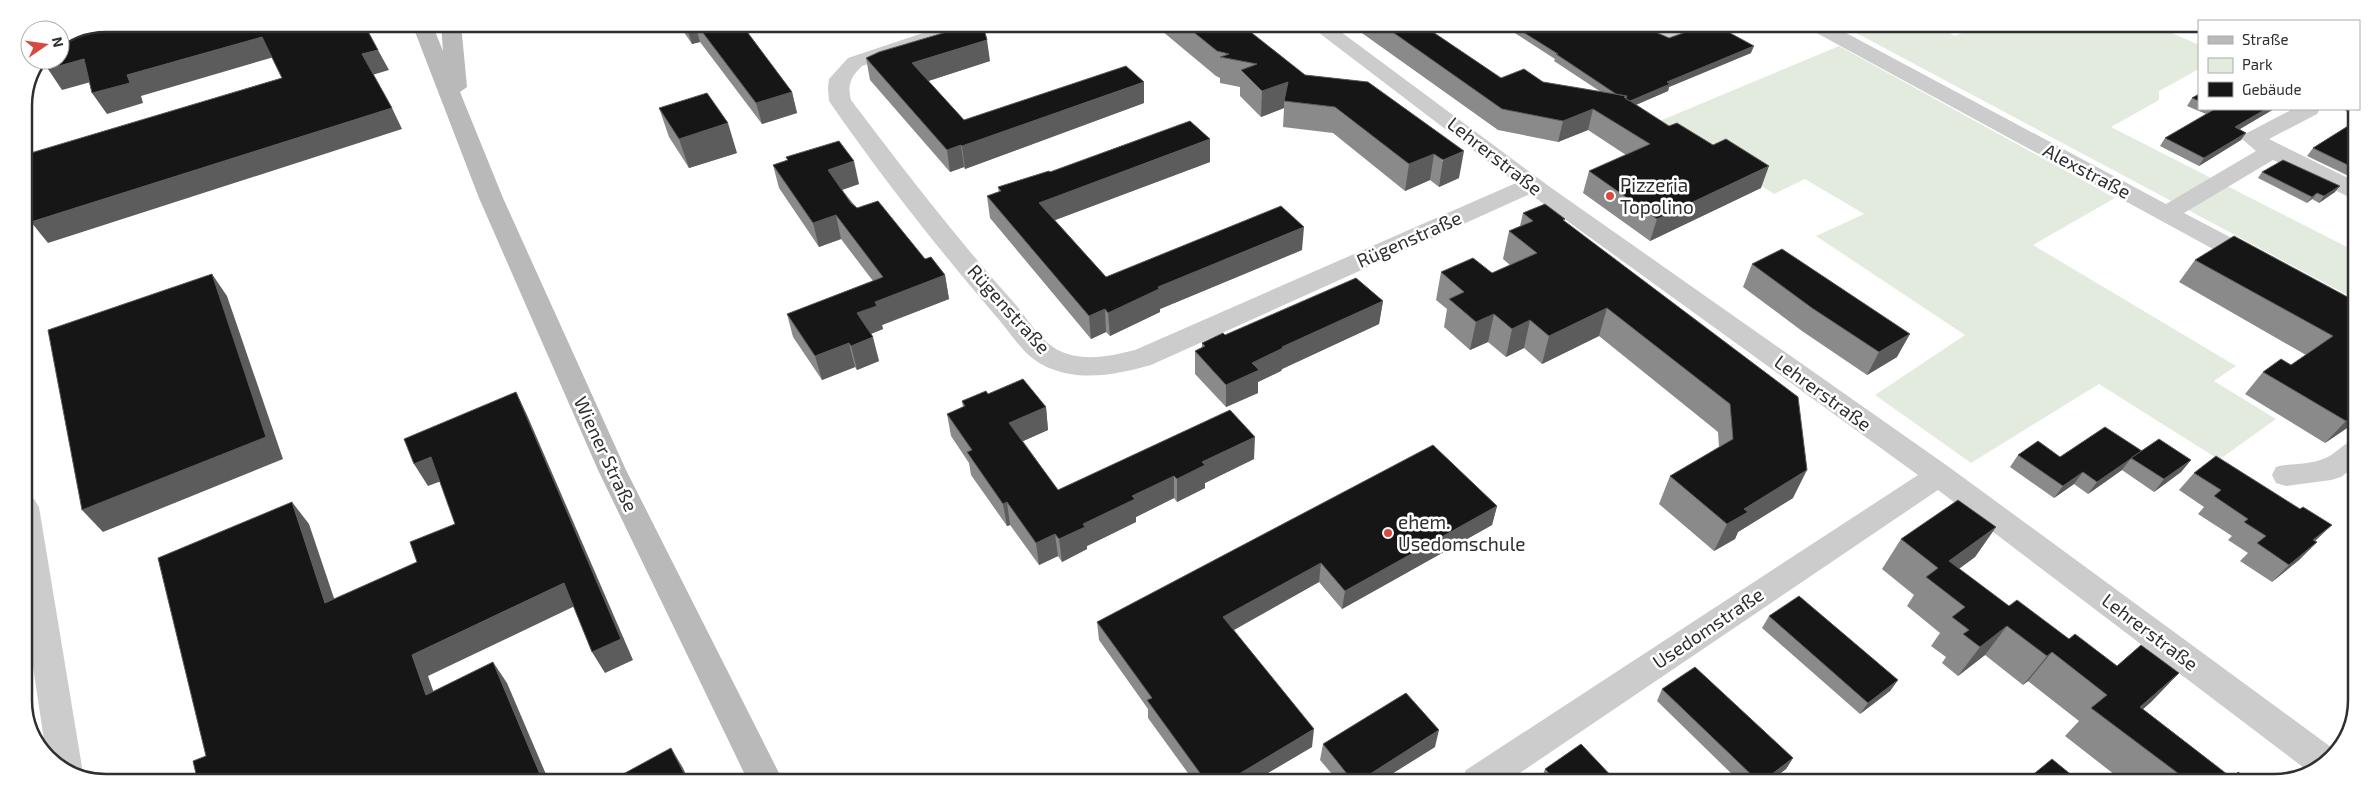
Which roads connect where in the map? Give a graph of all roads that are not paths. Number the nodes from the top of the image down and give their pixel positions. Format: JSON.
{"nodes":[{"id":1,"x":425,"y":33,"type":"edge"},
{"id":2,"x":452,"y":33,"type":"edge"},
{"id":3,"x":946,"y":33,"type":"edge"},
{"id":4,"x":1330,"y":33,"type":"edge"},
{"id":5,"x":1659,"y":33,"type":"edge"},
{"id":6,"x":1676,"y":33,"type":"edge"},
{"id":7,"x":1831,"y":33,"type":"edge"},
{"id":8,"x":2307,"y":110,"type":"edge"},
{"id":9,"x":460,"y":124,"type":"junction"},
{"id":10,"x":2272,"y":151,"type":"junction"},
{"id":11,"x":1532,"y":185,"type":"junction"},
{"id":12,"x":2347,"y":187,"type":"edge"},
{"id":13,"x":2166,"y":214,"type":"junction"},
{"id":14,"x":2278,"y":274,"type":"edge"},
{"id":15,"x":2348,"y":457,"type":"edge"},
{"id":16,"x":2286,"y":474,"type":"dead end"},
{"id":17,"x":1939,"y":475,"type":"junction"},
{"id":18,"x":33,"y":563,"type":"edge"},
{"id":19,"x":2319,"y":758,"type":"edge"},
{"id":20,"x":64,"y":760,"type":"edge"},
{"id":21,"x":763,"y":774,"type":"edge"},
{"id":22,"x":1489,"y":774,"type":"edge"}],
"edges":[{"from":1,"to":9,"type":"street","name":"Wiener Straße"},
{"from":2,"to":9,"type":"street","name":"Wiener Straße"},
{"from":3,"to":11,"type":"street","name":"Rügenstraße"},
{"from":4,"to":11,"type":"street","name":"Lehrerstraße"},
{"from":5,"to":6,"type":"street"},
{"from":7,"to":13,"type":"street","name":"Alexstraße"},
{"from":8,"to":10,"type":"street"},
{"from":9,"to":21,"type":"street","name":"Wiener Straße"},
{"from":10,"to":12,"type":"street"},
{"from":10,"to":13,"type":"street"},
{"from":11,"to":17,"type":"street","name":"Lehrerstraße"},
{"from":13,"to":14,"type":"street","name":"Alexstraße"},
{"from":15,"to":16,"type":"street"},
{"from":17,"to":19,"type":"street","name":"Lehrerstraße"},
{"from":17,"to":22,"type":"street","name":"Usedomstraße"},
{"from":18,"to":20,"type":"street"}]}
